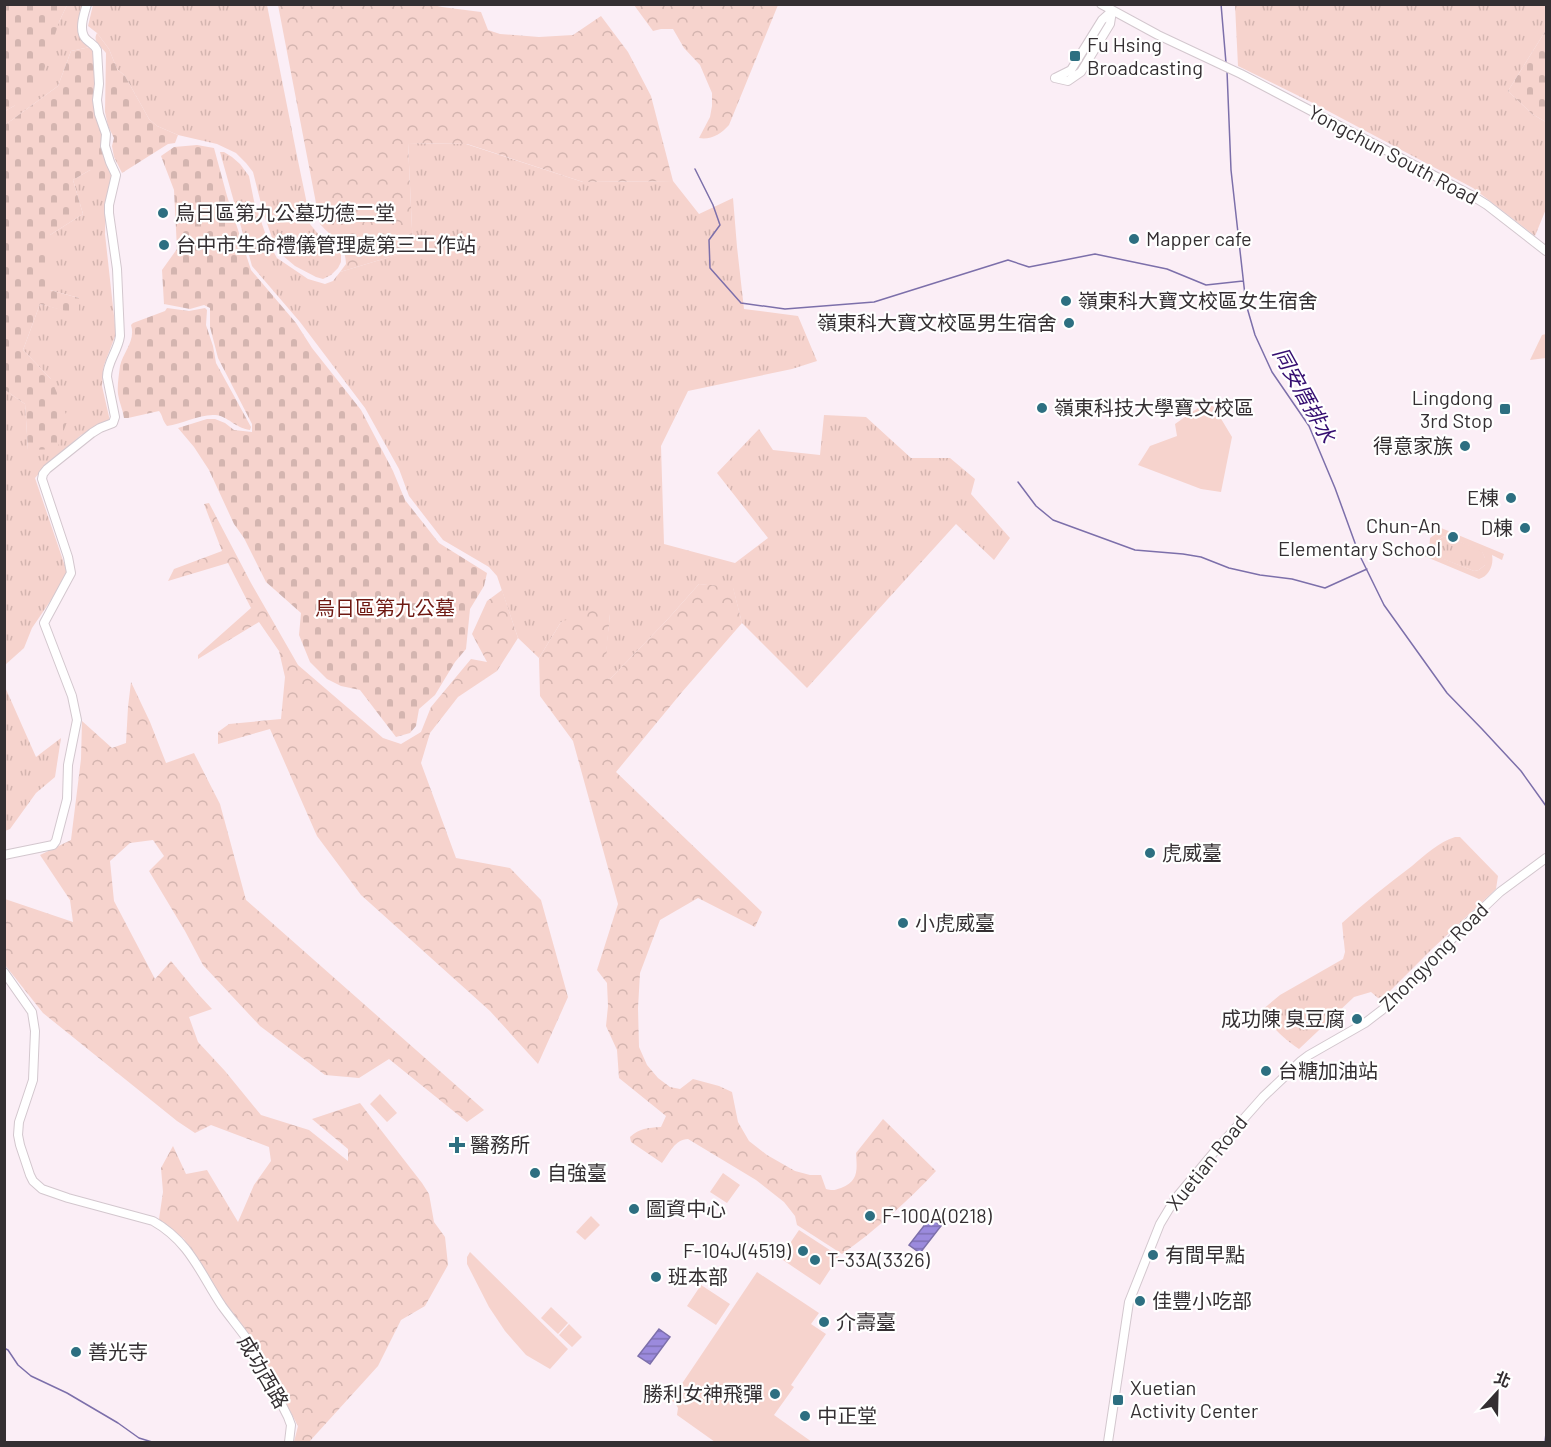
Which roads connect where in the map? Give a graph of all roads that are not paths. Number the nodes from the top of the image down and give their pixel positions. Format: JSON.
{"nodes":[{"id":1,"x":87,"y":4,"type":"edge"},
{"id":2,"x":1101,"y":4,"type":"edge"},
{"id":3,"x":1112,"y":11,"type":"junction"},
{"id":4,"x":1546,"y":251,"type":"edge"},
{"id":5,"x":4,"y":855,"type":"edge"},
{"id":6,"x":1546,"y":858,"type":"edge"},
{"id":7,"x":4,"y":972,"type":"edge"},
{"id":8,"x":1263,"y":1097,"type":"joint"},
{"id":9,"x":289,"y":1443,"type":"edge"},
{"id":10,"x":1108,"y":1443,"type":"edge"}],
"edges":[{"from":1,"to":5,"type":"street"},
{"from":2,"to":3,"type":"street"},
{"from":3,"to":3,"type":"street"},
{"from":3,"to":4,"type":"street","name":"Yongchun South Road"},
{"from":6,"to":8,"type":"street","name":"Zhongyong Road"},
{"from":7,"to":9,"type":"street"},
{"from":8,"to":10,"type":"street","name":"Xuetian Road"}]}
